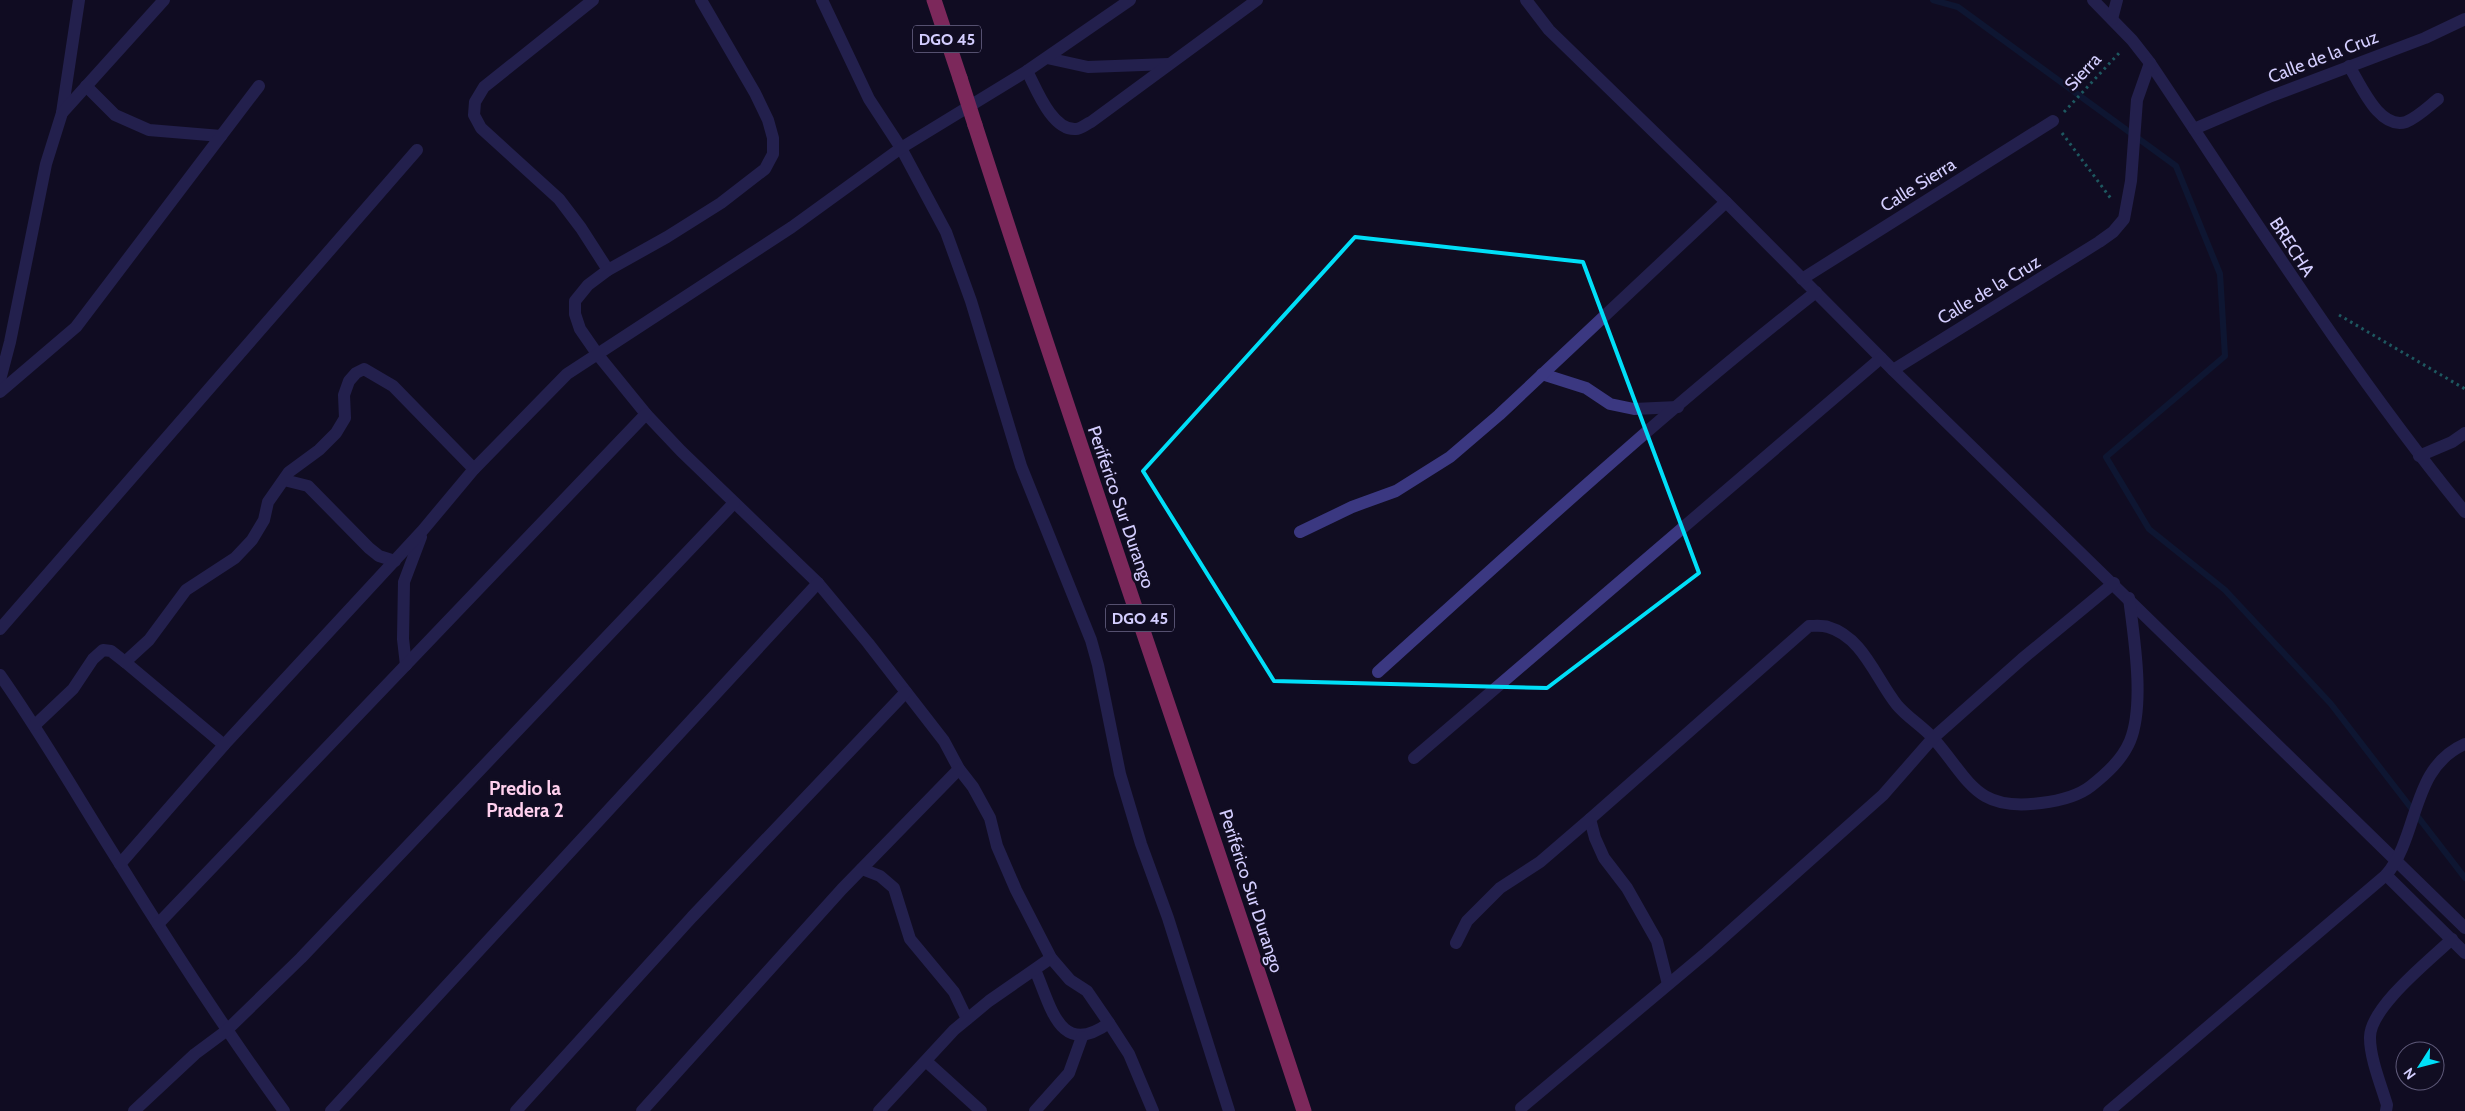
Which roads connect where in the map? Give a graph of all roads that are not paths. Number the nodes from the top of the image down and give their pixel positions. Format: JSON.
{"nodes":[{"id":1,"x":80,"y":0,"type":"edge"},
{"id":2,"x":164,"y":0,"type":"edge"},
{"id":3,"x":593,"y":0,"type":"edge"},
{"id":4,"x":701,"y":0,"type":"edge"},
{"id":5,"x":822,"y":0,"type":"edge"},
{"id":6,"x":934,"y":0,"type":"edge"},
{"id":7,"x":1130,"y":0,"type":"edge"},
{"id":8,"x":1257,"y":0,"type":"edge"},
{"id":9,"x":1526,"y":0,"type":"edge"},
{"id":10,"x":2093,"y":0,"type":"edge"},
{"id":11,"x":2117,"y":0,"type":"edge"},
{"id":12,"x":2112,"y":19,"type":"junction"},
{"id":13,"x":2465,"y":19,"type":"edge"},
{"id":14,"x":1047,"y":58,"type":"junction"},
{"id":15,"x":2150,"y":63,"type":"junction"},
{"id":16,"x":1169,"y":64,"type":"junction"},
{"id":17,"x":2349,"y":66,"type":"junction"},
{"id":18,"x":1028,"y":70,"type":"junction"},
{"id":19,"x":86,"y":86,"type":"junction"},
{"id":20,"x":259,"y":86,"type":"dead end"},
{"id":21,"x":2438,"y":99,"type":"dead end"},
{"id":22,"x":62,"y":113,"type":"junction"},
{"id":23,"x":2053,"y":122,"type":"road end"},
{"id":24,"x":2194,"y":129,"type":"junction"},
{"id":25,"x":221,"y":136,"type":"junction"},
{"id":26,"x":901,"y":148,"type":"junction"},
{"id":27,"x":417,"y":150,"type":"dead end"},
{"id":28,"x":1726,"y":202,"type":"junction"},
{"id":29,"x":608,"y":270,"type":"junction"},
{"id":30,"x":1802,"y":279,"type":"junction"},
{"id":31,"x":1816,"y":292,"type":"junction"},
{"id":32,"x":598,"y":355,"type":"junction"},
{"id":33,"x":1881,"y":358,"type":"junction"},
{"id":34,"x":1893,"y":370,"type":"junction"},
{"id":35,"x":1542,"y":374,"type":"junction"},
{"id":36,"x":0,"y":380,"type":"edge"},
{"id":37,"x":0,"y":392,"type":"edge"},
{"id":38,"x":1678,"y":407,"type":"junction"},
{"id":39,"x":646,"y":414,"type":"junction"},
{"id":40,"x":2465,"y":433,"type":"edge"},
{"id":41,"x":2419,"y":456,"type":"junction"},
{"id":42,"x":474,"y":469,"type":"junction"},
{"id":43,"x":284,"y":480,"type":"junction"},
{"id":44,"x":734,"y":503,"type":"junction"},
{"id":45,"x":2465,"y":512,"type":"edge"},
{"id":46,"x":423,"y":530,"type":"junction"},
{"id":47,"x":1300,"y":532,"type":"dead end"},
{"id":48,"x":395,"y":561,"type":"junction"},
{"id":49,"x":818,"y":583,"type":"junction"},
{"id":50,"x":2114,"y":583,"type":"junction"},
{"id":51,"x":2129,"y":598,"type":"junction"},
{"id":52,"x":0,"y":629,"type":"edge"},
{"id":53,"x":126,"y":662,"type":"junction"},
{"id":54,"x":406,"y":665,"type":"junction"},
{"id":55,"x":1378,"y":672,"type":"dead end"},
{"id":56,"x":0,"y":675,"type":"edge"},
{"id":57,"x":906,"y":692,"type":"junction"},
{"id":58,"x":35,"y":726,"type":"junction"},
{"id":59,"x":1933,"y":738,"type":"junction"},
{"id":60,"x":2465,"y":744,"type":"edge"},
{"id":61,"x":224,"y":745,"type":"junction"},
{"id":62,"x":1414,"y":758,"type":"dead end"},
{"id":63,"x":959,"y":769,"type":"junction"},
{"id":64,"x":1590,"y":819,"type":"junction"},
{"id":65,"x":2397,"y":862,"type":"junction"},
{"id":66,"x":120,"y":864,"type":"junction"},
{"id":67,"x":862,"y":869,"type":"junction"},
{"id":68,"x":2386,"y":875,"type":"junction"},
{"id":69,"x":158,"y":924,"type":"junction"},
{"id":70,"x":2465,"y":928,"type":"edge"},
{"id":71,"x":2452,"y":939,"type":"junction"},
{"id":72,"x":1456,"y":943,"type":"dead end"},
{"id":73,"x":2465,"y":952,"type":"edge"},
{"id":74,"x":1051,"y":958,"type":"junction"},
{"id":75,"x":1034,"y":970,"type":"junction"},
{"id":76,"x":1668,"y":984,"type":"junction"},
{"id":77,"x":967,"y":1019,"type":"junction"},
{"id":78,"x":1109,"y":1023,"type":"junction"},
{"id":79,"x":226,"y":1031,"type":"junction"},
{"id":80,"x":1082,"y":1037,"type":"junction"},
{"id":81,"x":927,"y":1062,"type":"junction"},
{"id":82,"x":1521,"y":1108,"type":"dead end"},
{"id":83,"x":134,"y":1111,"type":"edge"},
{"id":84,"x":284,"y":1111,"type":"edge"},
{"id":85,"x":331,"y":1111,"type":"edge"},
{"id":86,"x":516,"y":1111,"type":"edge"},
{"id":87,"x":642,"y":1111,"type":"edge"},
{"id":88,"x":879,"y":1111,"type":"edge"},
{"id":89,"x":981,"y":1111,"type":"edge"},
{"id":90,"x":1035,"y":1111,"type":"edge"},
{"id":91,"x":1153,"y":1111,"type":"edge"},
{"id":92,"x":1229,"y":1111,"type":"edge"},
{"id":93,"x":1304,"y":1111,"type":"edge"},
{"id":94,"x":2109,"y":1111,"type":"edge"},
{"id":95,"x":2386,"y":1111,"type":"edge"}],
"edges":[{"from":1,"to":22,"type":"street"},
{"from":2,"to":19,"type":"street"},
{"from":3,"to":29,"type":"street"},
{"from":4,"to":29,"type":"street"},
{"from":5,"to":26,"type":"street"},
{"from":6,"to":93,"type":"highway","name":"Periférico Sur Durango","number":"DGO 45","bridge":true},
{"from":7,"to":14,"type":"street"},
{"from":8,"to":16,"type":"street"},
{"from":9,"to":28,"type":"street"},
{"from":10,"to":12,"type":"street","name":"BRECHA"},
{"from":11,"to":12,"type":"street"},
{"from":12,"to":15,"type":"street","name":"BRECHA"},
{"from":13,"to":17,"type":"street","name":"Calle de la Cruz"},
{"from":14,"to":16,"type":"street"},
{"from":14,"to":18,"type":"street"},
{"from":15,"to":24,"type":"street","name":"BRECHA"},
{"from":15,"to":34,"type":"street","name":"Calle de la Cruz"},
{"from":16,"to":18,"type":"street"},
{"from":17,"to":21,"type":"street"},
{"from":17,"to":24,"type":"street","name":"Calle de la Cruz"},
{"from":18,"to":26,"type":"street"},
{"from":19,"to":22,"type":"street"},
{"from":19,"to":25,"type":"street"},
{"from":20,"to":25,"type":"street"},
{"from":22,"to":36,"type":"street"},
{"from":23,"to":30,"type":"street","name":"Calle Sierra"},
{"from":24,"to":41,"type":"street","name":"BRECHA"},
{"from":25,"to":37,"type":"street"},
{"from":26,"to":32,"type":"street"},
{"from":26,"to":92,"type":"street"},
{"from":27,"to":52,"type":"street"},
{"from":28,"to":30,"type":"street"},
{"from":28,"to":35,"type":"street"},
{"from":29,"to":32,"type":"street"},
{"from":30,"to":31,"type":"street"},
{"from":31,"to":33,"type":"street"},
{"from":31,"to":38,"type":"street"},
{"from":32,"to":39,"type":"street"},
{"from":32,"to":42,"type":"street"},
{"from":33,"to":34,"type":"street"},
{"from":33,"to":62,"type":"street"},
{"from":34,"to":50,"type":"street"},
{"from":35,"to":38,"type":"street"},
{"from":35,"to":47,"type":"street"},
{"from":38,"to":55,"type":"street"},
{"from":39,"to":44,"type":"street"},
{"from":39,"to":54,"type":"street"},
{"from":40,"to":41,"type":"street"},
{"from":41,"to":45,"type":"street","name":"BRECHA"},
{"from":42,"to":43,"type":"street"},
{"from":42,"to":46,"type":"street"},
{"from":43,"to":48,"type":"street"},
{"from":43,"to":53,"type":"street"},
{"from":44,"to":49,"type":"street"},
{"from":44,"to":79,"type":"street"},
{"from":46,"to":48,"type":"street"},
{"from":46,"to":54,"type":"street"},
{"from":48,"to":61,"type":"street"},
{"from":49,"to":57,"type":"street"},
{"from":49,"to":85,"type":"street"},
{"from":50,"to":51,"type":"street"},
{"from":50,"to":59,"type":"street"},
{"from":51,"to":59,"type":"street"},
{"from":51,"to":65,"type":"street"},
{"from":53,"to":58,"type":"street"},
{"from":53,"to":61,"type":"street"},
{"from":54,"to":69,"type":"street"},
{"from":56,"to":58,"type":"street"},
{"from":57,"to":63,"type":"street"},
{"from":57,"to":86,"type":"street"},
{"from":58,"to":66,"type":"street"},
{"from":59,"to":64,"type":"street"},
{"from":59,"to":76,"type":"street"},
{"from":60,"to":65,"type":"street"},
{"from":61,"to":66,"type":"street"},
{"from":63,"to":67,"type":"street"},
{"from":63,"to":74,"type":"street"},
{"from":64,"to":72,"type":"street"},
{"from":64,"to":76,"type":"street"},
{"from":65,"to":68,"type":"street"},
{"from":65,"to":70,"type":"street"},
{"from":66,"to":69,"type":"street"},
{"from":67,"to":77,"type":"street"},
{"from":67,"to":87,"type":"street"},
{"from":68,"to":71,"type":"street"},
{"from":68,"to":94,"type":"street"},
{"from":69,"to":79,"type":"street"},
{"from":71,"to":73,"type":"street"},
{"from":71,"to":95,"type":"street"},
{"from":74,"to":75,"type":"street"},
{"from":74,"to":78,"type":"street"},
{"from":75,"to":77,"type":"street"},
{"from":75,"to":80,"type":"street"},
{"from":76,"to":82,"type":"street"},
{"from":77,"to":81,"type":"street"},
{"from":78,"to":80,"type":"street"},
{"from":78,"to":91,"type":"street"},
{"from":79,"to":83,"type":"street"},
{"from":79,"to":84,"type":"street"},
{"from":80,"to":90,"type":"street"},
{"from":81,"to":88,"type":"street"},
{"from":81,"to":89,"type":"street"}]}
